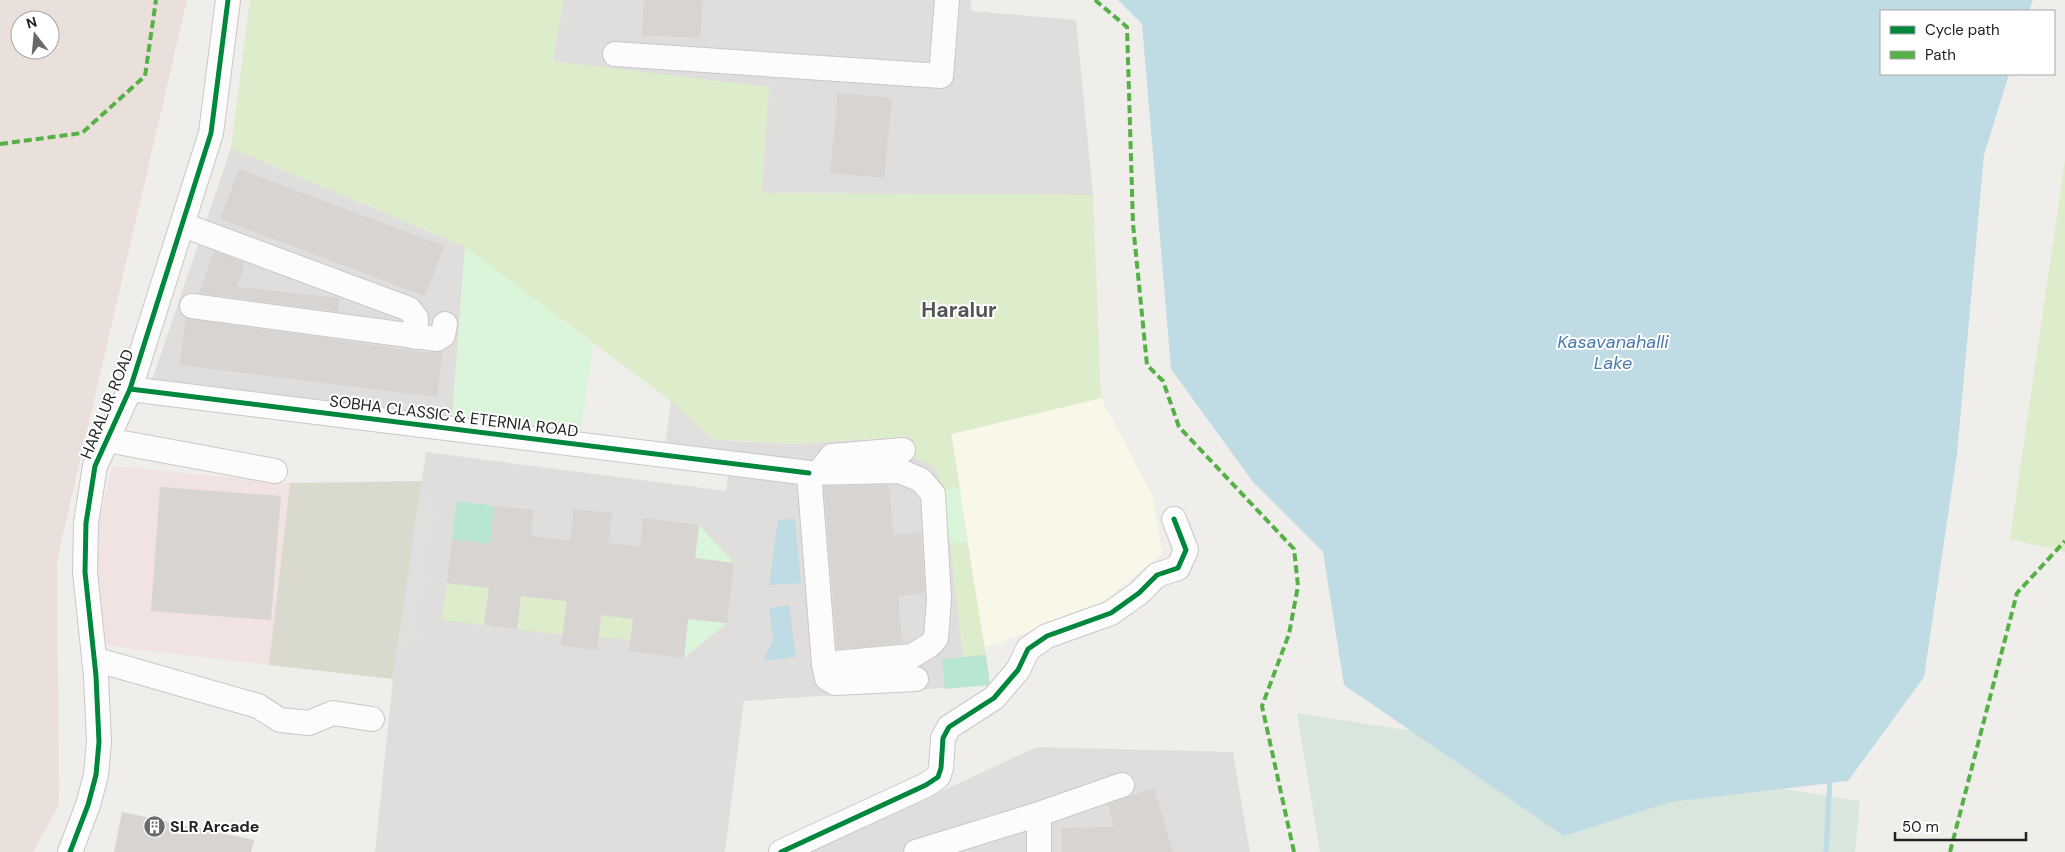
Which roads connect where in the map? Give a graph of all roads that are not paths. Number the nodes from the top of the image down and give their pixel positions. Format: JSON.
{"nodes":[{"id":1,"x":228,"y":0,"type":"edge"},
{"id":2,"x":947,"y":0,"type":"edge"},
{"id":3,"x":615,"y":54,"type":"dead end"},
{"id":4,"x":183,"y":224,"type":"junction"},
{"id":5,"x":192,"y":306,"type":"dead end"},
{"id":6,"x":445,"y":324,"type":"dead end"},
{"id":7,"x":415,"y":337,"type":"junction"},
{"id":8,"x":130,"y":389,"type":"junction"},
{"id":9,"x":107,"y":440,"type":"junction"},
{"id":10,"x":902,"y":450,"type":"dead end"},
{"id":11,"x":275,"y":471,"type":"dead end"},
{"id":12,"x":814,"y":473,"type":"junction"},
{"id":13,"x":1174,"y":519,"type":"dead end"},
{"id":14,"x":94,"y":659,"type":"junction"},
{"id":15,"x":824,"y":664,"type":"junction"},
{"id":16,"x":916,"y":679,"type":"dead end"},
{"id":17,"x":372,"y":719,"type":"dead end"},
{"id":18,"x":1122,"y":785,"type":"dead end"},
{"id":19,"x":1039,"y":814,"type":"junction"},
{"id":20,"x":70,"y":852,"type":"edge"},
{"id":21,"x":781,"y":852,"type":"edge"},
{"id":22,"x":916,"y":852,"type":"edge"},
{"id":23,"x":1039,"y":852,"type":"edge"}],
"edges":[{"from":1,"to":4,"type":"street","name":"HARALUR ROAD"},
{"from":2,"to":3,"type":"street"},
{"from":4,"to":7,"type":"street"},
{"from":4,"to":8,"type":"street","name":"HARALUR ROAD"},
{"from":5,"to":7,"type":"street"},
{"from":6,"to":7,"type":"street"},
{"from":8,"to":9,"type":"street","name":"HARALUR ROAD"},
{"from":8,"to":12,"type":"street","name":"SOBHA CLASSIC & ETERNIA ROAD"},
{"from":9,"to":11,"type":"street"},
{"from":9,"to":14,"type":"street","name":"HARALUR ROAD"},
{"from":10,"to":12,"type":"street"},
{"from":12,"to":15,"type":"street"},
{"from":12,"to":15,"type":"street","name":"SOBHA CLASSIC & ETERNIA ROAD"},
{"from":13,"to":21,"type":"street"},
{"from":14,"to":17,"type":"street"},
{"from":14,"to":20,"type":"street","name":"HARALUR ROAD"},
{"from":15,"to":16,"type":"street"},
{"from":18,"to":19,"type":"street"},
{"from":19,"to":22,"type":"street"},
{"from":19,"to":23,"type":"street"}]}
